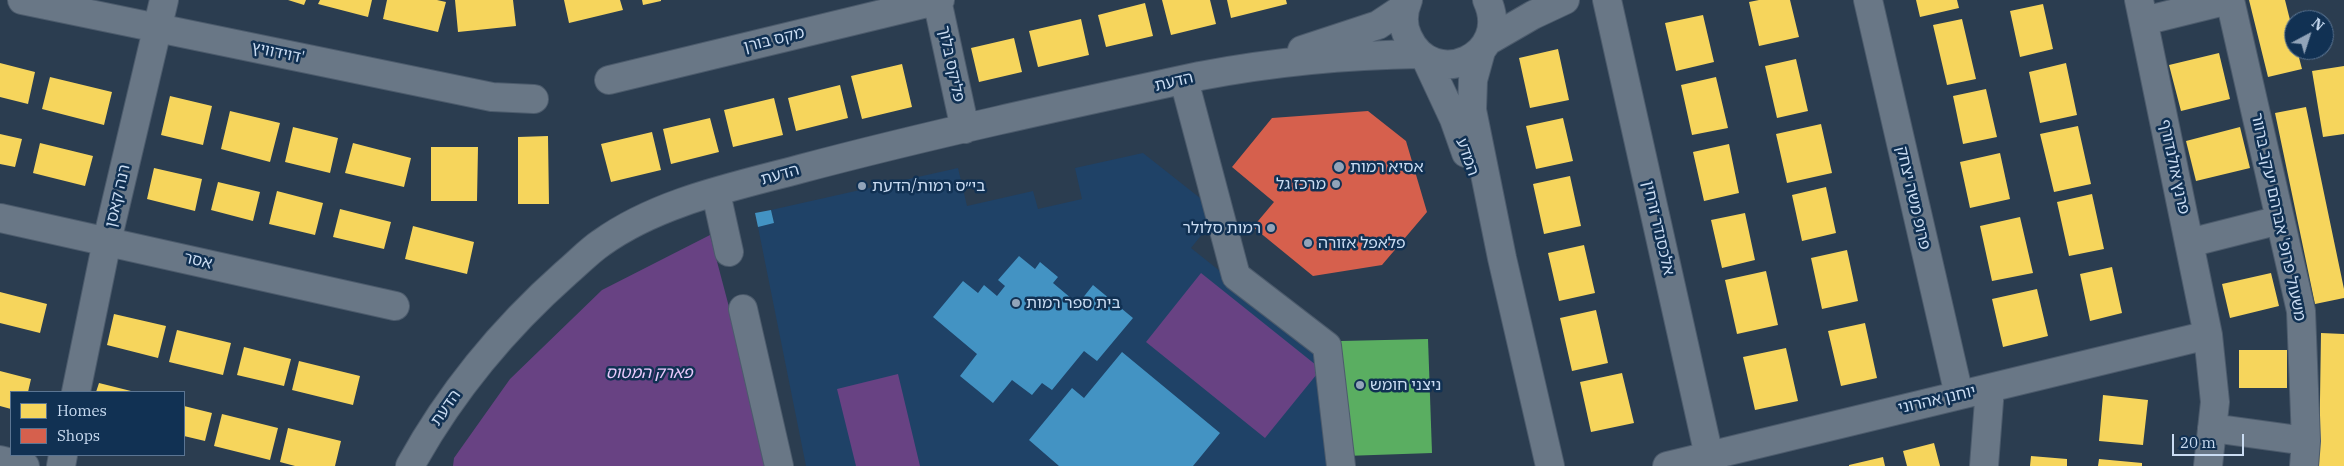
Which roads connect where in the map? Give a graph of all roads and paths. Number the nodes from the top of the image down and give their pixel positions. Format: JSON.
{"nodes":[{"id":1,"x":22,"y":0,"type":"edge"},
{"id":2,"x":164,"y":0,"type":"edge"},
{"id":3,"x":938,"y":0,"type":"edge"},
{"id":4,"x":1487,"y":0,"type":"edge"},
{"id":5,"x":1565,"y":0,"type":"edge"},
{"id":6,"x":1607,"y":0,"type":"edge"},
{"id":7,"x":1868,"y":0,"type":"edge"},
{"id":8,"x":2230,"y":0,"type":"edge"},
{"id":9,"x":1407,"y":3,"type":"edge"},
{"id":10,"x":2142,"y":10,"type":"edge"},
{"id":11,"x":158,"y":28,"type":"junction"},
{"id":12,"x":1484,"y":46,"type":"junction"},
{"id":13,"x":1423,"y":57,"type":"junction"},
{"id":14,"x":1255,"y":65,"type":"junction"},
{"id":15,"x":609,"y":80,"type":"dead end"},
{"id":16,"x":1184,"y":80,"type":"junction"},
{"id":17,"x":534,"y":99,"type":"dead end"},
{"id":18,"x":965,"y":129,"type":"junction"},
{"id":19,"x":716,"y":193,"type":"junction"},
{"id":20,"x":0,"y":218,"type":"edge"},
{"id":21,"x":2280,"y":220,"type":"junction"},
{"id":22,"x":107,"y":241,"type":"junction"},
{"id":23,"x":2189,"y":243,"type":"junction"},
{"id":24,"x":729,"y":252,"type":"dead end"},
{"id":25,"x":1502,"y":258,"type":"junction"},
{"id":26,"x":395,"y":306,"type":"dead end"},
{"id":27,"x":743,"y":309,"type":"dead end"},
{"id":28,"x":2208,"y":335,"type":"junction"},
{"id":29,"x":1990,"y":388,"type":"junction"},
{"id":30,"x":76,"y":391,"type":"edge"},
{"id":31,"x":1959,"y":395,"type":"junction"},
{"id":32,"x":2212,"y":428,"type":"junction"},
{"id":33,"x":2305,"y":453,"type":"edge"},
{"id":34,"x":0,"y":460,"type":"edge"},
{"id":35,"x":1689,"y":462,"type":"edge"},
{"id":36,"x":25,"y":466,"type":"edge"},
{"id":37,"x":410,"y":466,"type":"edge"},
{"id":38,"x":779,"y":466,"type":"edge"},
{"id":39,"x":1341,"y":466,"type":"edge"},
{"id":40,"x":1550,"y":466,"type":"edge"},
{"id":41,"x":1984,"y":466,"type":"edge"},
{"id":42,"x":2208,"y":466,"type":"edge"}],
"edges":[{"from":1,"to":11,"type":"street","name":"דוידוויץ'"},
{"from":2,"to":11,"type":"street","name":"רנה קאסן"},
{"from":3,"to":15,"type":"street","name":"מקס בורן"},
{"from":3,"to":18,"type":"street","name":"פליקס בלוך"},
{"from":4,"to":12,"type":"street","name":"המדע"},
{"from":5,"to":12,"type":"street"},
{"from":6,"to":35,"type":"street","name":"אלכסנדר זרחין"},
{"from":7,"to":31,"type":"street","name":"פרופ משה יצחק"},
{"from":8,"to":10,"type":"street"},
{"from":8,"to":21,"type":"street","name":"משעול פרופ' אברהם יעקב ברוור"},
{"from":9,"to":13,"type":"street","name":"המדע"},
{"from":9,"to":14,"type":"street","name":"הדעת"},
{"from":10,"to":23,"type":"street","name":"פרנץ אולנדורף"},
{"from":11,"to":17,"type":"street","name":"דוידוויץ'"},
{"from":11,"to":22,"type":"street","name":"רנה קאסן"},
{"from":12,"to":13,"type":"street","name":"הדעת"},
{"from":12,"to":25,"type":"street","name":"המדע"},
{"from":13,"to":14,"type":"street","name":"הדעת"},
{"from":13,"to":25,"type":"street","name":"המדע"},
{"from":14,"to":16,"type":"street","name":"הדעת"},
{"from":16,"to":18,"type":"street","name":"הדעת"},
{"from":16,"to":39,"type":"street"},
{"from":18,"to":19,"type":"street","name":"הדעת"},
{"from":19,"to":24,"type":"street"},
{"from":19,"to":37,"type":"street","name":"הדעת"},
{"from":20,"to":22,"type":"street","name":"אסר"},
{"from":21,"to":23,"type":"street"},
{"from":21,"to":33,"type":"street","name":"משעול פרופ' אברהם יעקב ברוור"},
{"from":22,"to":26,"type":"street","name":"אסר"},
{"from":22,"to":30,"type":"street","name":"רנה קאסן"},
{"from":23,"to":28,"type":"street","name":"פרנץ אולנדורף"},
{"from":25,"to":40,"type":"street","name":"המדע"},
{"from":27,"to":38,"type":"street"},
{"from":28,"to":29,"type":"street","name":"יוחנן אהרוני"},
{"from":28,"to":32,"type":"street","name":"פרנץ אולנדורף"},
{"from":29,"to":31,"type":"street","name":"יוחנן אהרוני"},
{"from":29,"to":41,"type":"street"},
{"from":31,"to":35,"type":"street","name":"יוחנן אהרוני"},
{"from":32,"to":33,"type":"street"},
{"from":32,"to":42,"type":"street","name":"פרנץ אולנדורף"},
{"from":34,"to":36,"type":"street"}]}
